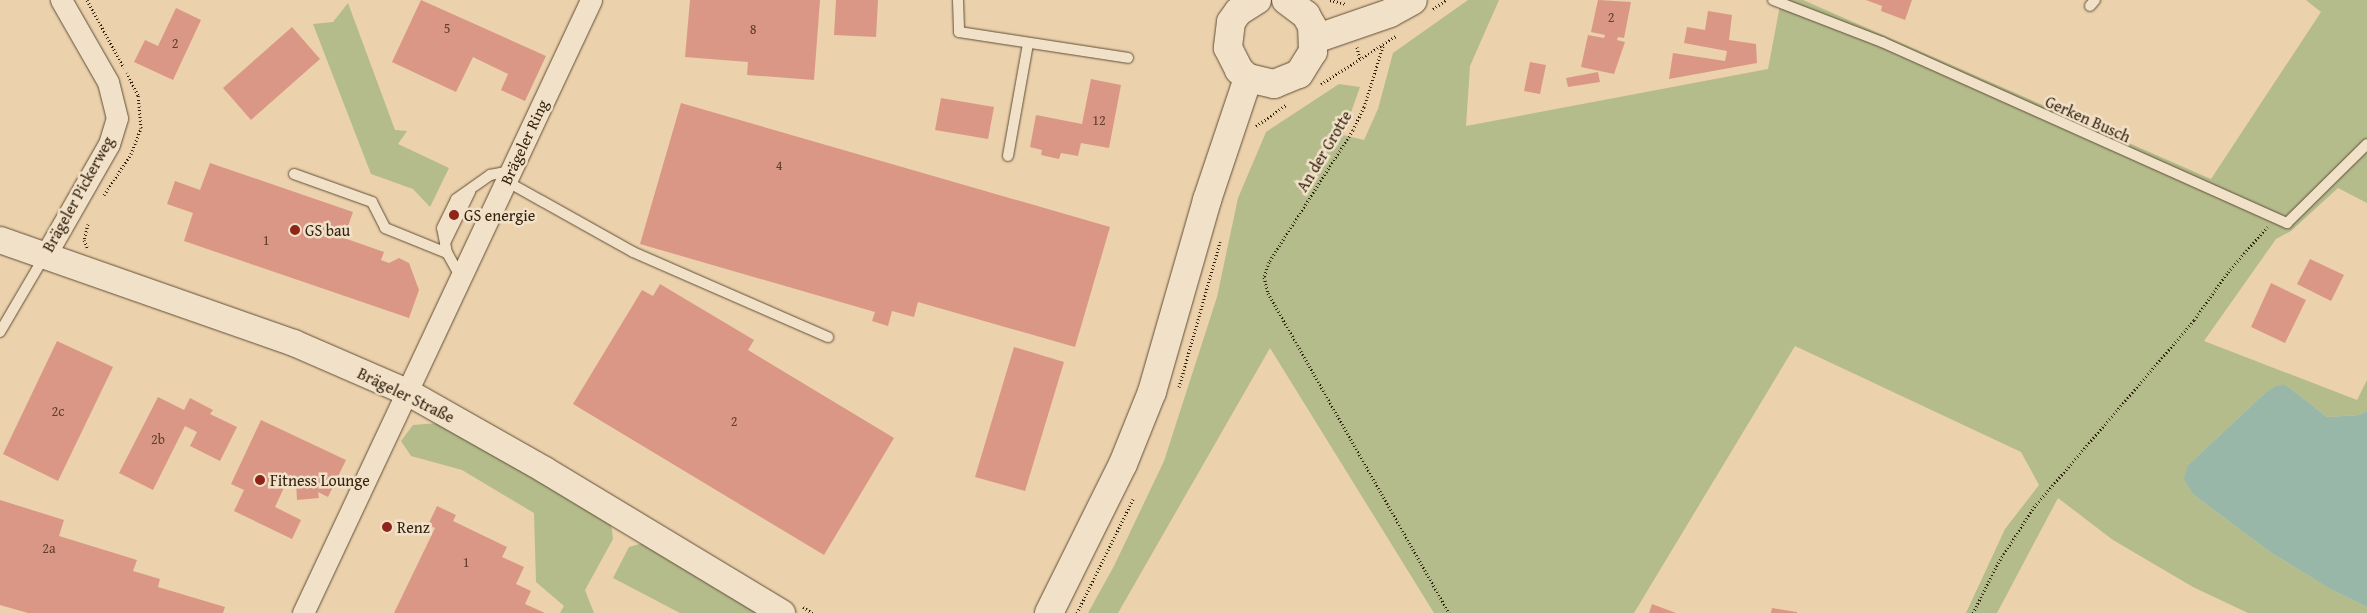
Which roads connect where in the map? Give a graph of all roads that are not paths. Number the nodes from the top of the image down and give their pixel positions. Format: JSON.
{"nodes":[{"id":1,"x":61,"y":0,"type":"edge"},
{"id":2,"x":591,"y":0,"type":"edge"},
{"id":3,"x":958,"y":0,"type":"edge"},
{"id":4,"x":1256,"y":0,"type":"edge"},
{"id":5,"x":1286,"y":0,"type":"edge"},
{"id":6,"x":1773,"y":0,"type":"edge"},
{"id":7,"x":1407,"y":16,"type":"edge"},
{"id":8,"x":1314,"y":39,"type":"junction"},
{"id":9,"x":1028,"y":44,"type":"junction"},
{"id":10,"x":1128,"y":58,"type":"dead end"},
{"id":11,"x":1248,"y":78,"type":"junction"},
{"id":12,"x":2367,"y":144,"type":"edge"},
{"id":13,"x":1008,"y":156,"type":"dead end"},
{"id":14,"x":294,"y":174,"type":"dead end"},
{"id":15,"x":508,"y":176,"type":"junction"},
{"id":16,"x":0,"y":240,"type":"edge"},
{"id":17,"x":446,"y":248,"type":"junction"},
{"id":18,"x":44,"y":256,"type":"junction"},
{"id":19,"x":460,"y":277,"type":"junction"},
{"id":20,"x":0,"y":332,"type":"edge"},
{"id":21,"x":828,"y":337,"type":"dead end"},
{"id":22,"x":409,"y":393,"type":"junction"},
{"id":23,"x":303,"y":613,"type":"edge"},
{"id":24,"x":782,"y":613,"type":"edge"},
{"id":25,"x":1049,"y":613,"type":"edge"}],
"edges":[{"from":1,"to":18,"type":"street","name":"Brägeler Pickerweg"},
{"from":2,"to":15,"type":"street","name":"Brägeler Ring"},
{"from":3,"to":9,"type":"lane"},
{"from":4,"to":11,"type":"main road"},
{"from":5,"to":8,"type":"main road"},
{"from":6,"to":12,"type":"lane","name":"Gerken Busch"},
{"from":7,"to":8,"type":"main road"},
{"from":8,"to":11,"type":"main road"},
{"from":9,"to":10,"type":"lane"},
{"from":9,"to":13,"type":"lane"},
{"from":11,"to":25,"type":"main road"},
{"from":14,"to":17,"type":"lane"},
{"from":15,"to":17,"type":"lane"},
{"from":15,"to":19,"type":"street","name":"Brägeler Ring"},
{"from":15,"to":21,"type":"lane"},
{"from":16,"to":18,"type":"street","name":"Brägeler Straße"},
{"from":17,"to":19,"type":"lane"},
{"from":18,"to":20,"type":"lane","name":"Brägeler Pickerweg"},
{"from":18,"to":22,"type":"street","name":"Brägeler Straße"},
{"from":19,"to":22,"type":"street","name":"Brägeler Ring"},
{"from":22,"to":23,"type":"street","name":"Brägeler Ring"},
{"from":22,"to":24,"type":"street","name":"Brägeler Straße"}]}
